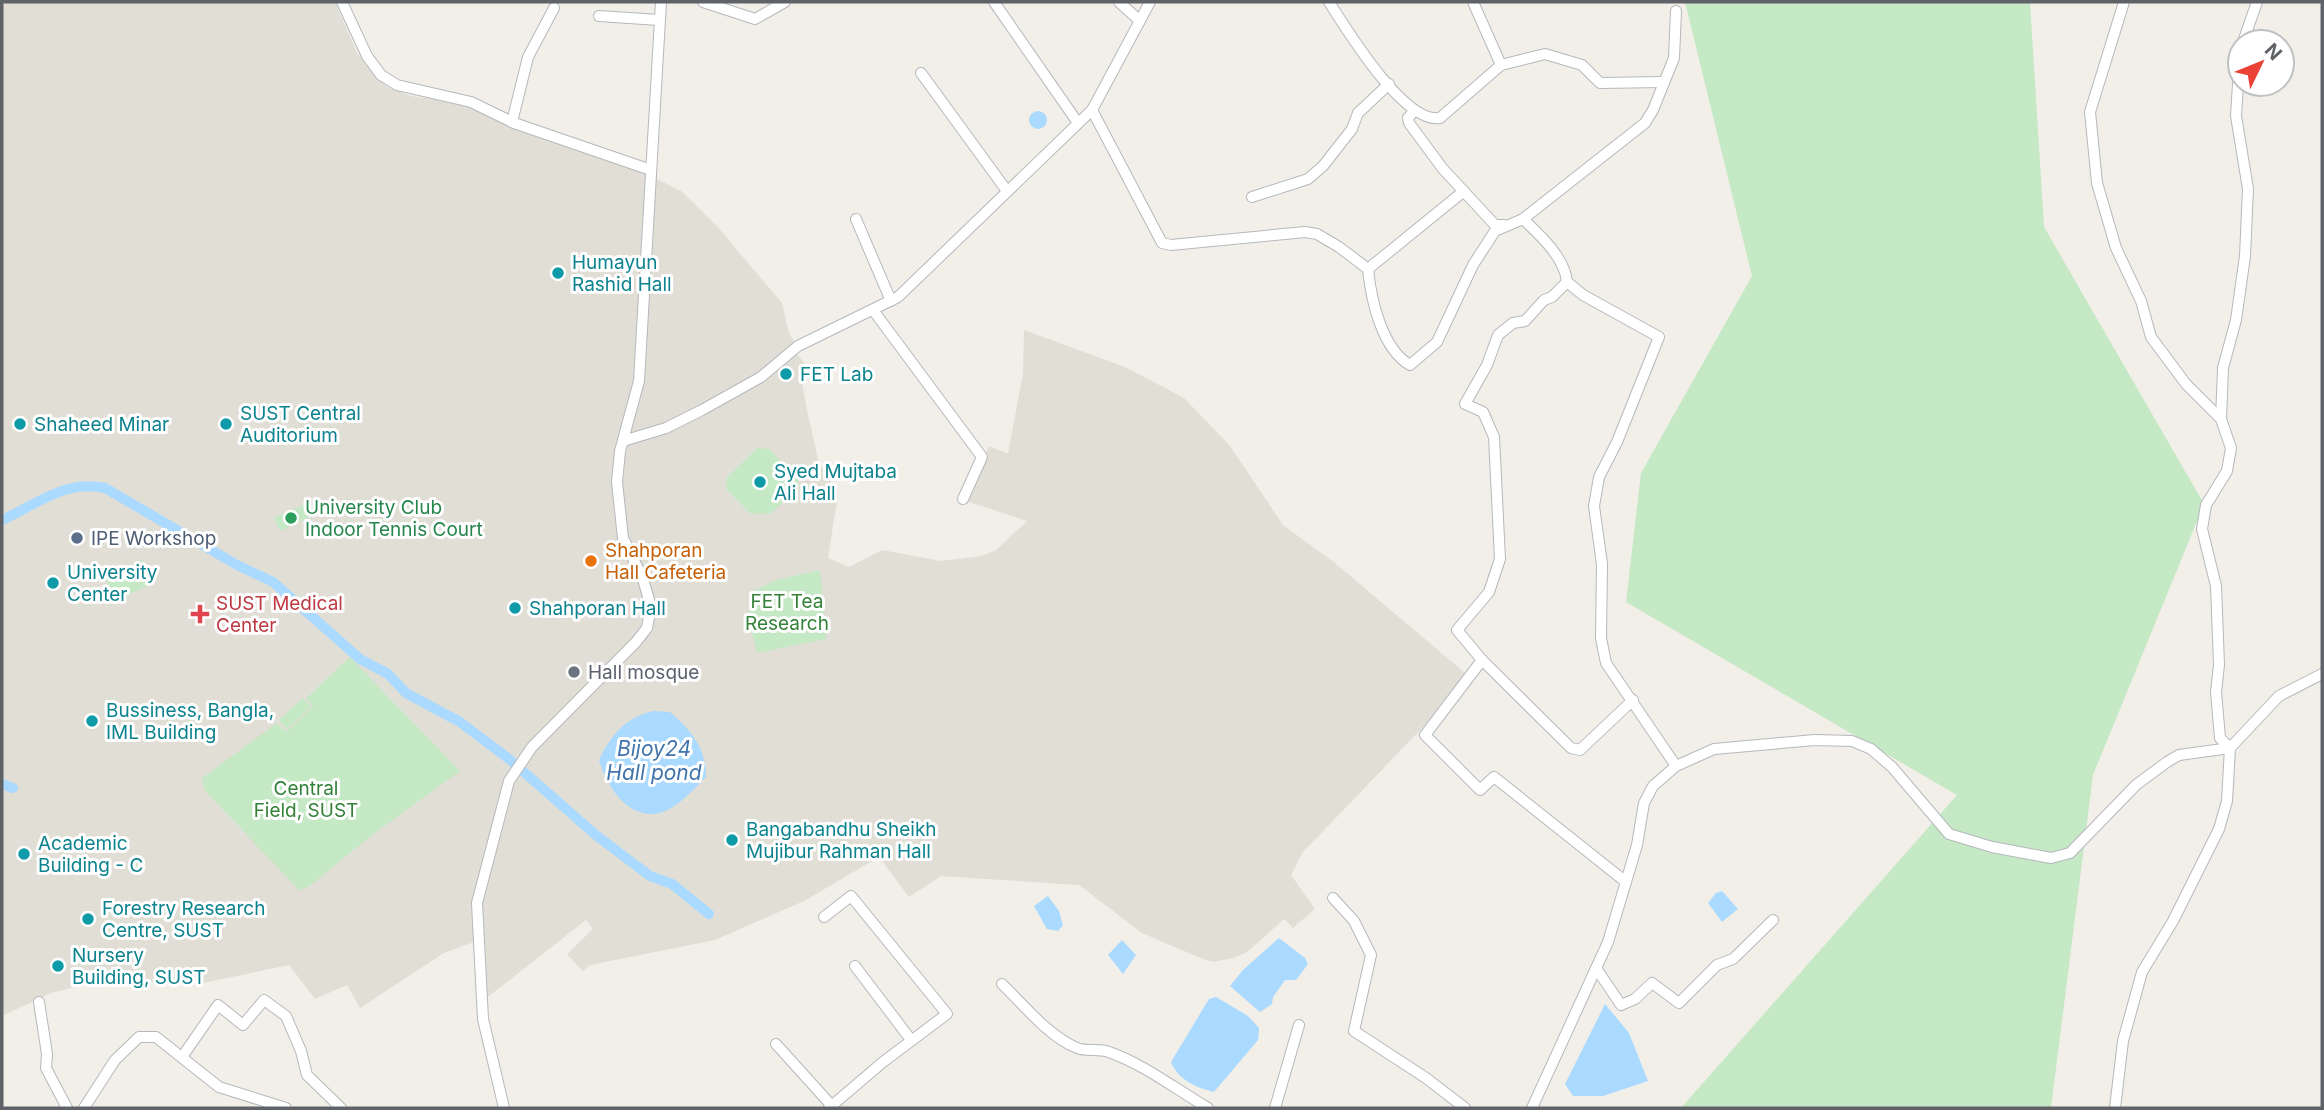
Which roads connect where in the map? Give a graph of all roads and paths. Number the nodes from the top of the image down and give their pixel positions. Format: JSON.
{"nodes":[{"id":1,"x":342,"y":2,"type":"edge"},
{"id":2,"x":661,"y":2,"type":"edge"},
{"id":3,"x":703,"y":2,"type":"edge"},
{"id":4,"x":785,"y":2,"type":"edge"},
{"id":5,"x":993,"y":2,"type":"edge"},
{"id":6,"x":1119,"y":2,"type":"edge"},
{"id":7,"x":1150,"y":2,"type":"edge"},
{"id":8,"x":1329,"y":2,"type":"edge"},
{"id":9,"x":1473,"y":2,"type":"edge"},
{"id":10,"x":2124,"y":2,"type":"edge"},
{"id":11,"x":2257,"y":2,"type":"edge"},
{"id":12,"x":554,"y":8,"type":"dead end"},
{"id":13,"x":1676,"y":11,"type":"dead end"},
{"id":14,"x":599,"y":16,"type":"dead end"},
{"id":15,"x":659,"y":20,"type":"junction"},
{"id":16,"x":1140,"y":21,"type":"junction"},
{"id":17,"x":2247,"y":28,"type":"edge"},
{"id":18,"x":1501,"y":65,"type":"junction"},
{"id":19,"x":921,"y":73,"type":"dead end"},
{"id":20,"x":1662,"y":82,"type":"junction"},
{"id":21,"x":1389,"y":84,"type":"junction"},
{"id":22,"x":2237,"y":98,"type":"edge"},
{"id":23,"x":1092,"y":110,"type":"junction"},
{"id":24,"x":1414,"y":111,"type":"junction"},
{"id":25,"x":512,"y":122,"type":"junction"},
{"id":26,"x":1078,"y":123,"type":"junction"},
{"id":27,"x":651,"y":170,"type":"junction"},
{"id":28,"x":1007,"y":191,"type":"junction"},
{"id":29,"x":1464,"y":191,"type":"junction"},
{"id":30,"x":1252,"y":197,"type":"dead end"},
{"id":31,"x":856,"y":219,"type":"dead end"},
{"id":32,"x":1522,"y":219,"type":"junction"},
{"id":33,"x":1508,"y":226,"type":"junction"},
{"id":34,"x":1368,"y":269,"type":"junction"},
{"id":35,"x":1567,"y":282,"type":"junction"},
{"id":36,"x":891,"y":301,"type":"junction"},
{"id":37,"x":873,"y":310,"type":"junction"},
{"id":38,"x":2221,"y":419,"type":"junction"},
{"id":39,"x":623,"y":441,"type":"junction"},
{"id":40,"x":963,"y":499,"type":"dead end"},
{"id":41,"x":1482,"y":660,"type":"junction"},
{"id":42,"x":2322,"y":674,"type":"edge"},
{"id":43,"x":1633,"y":700,"type":"junction"},
{"id":44,"x":2230,"y":748,"type":"junction"},
{"id":45,"x":1676,"y":766,"type":"junction"},
{"id":46,"x":1626,"y":882,"type":"junction"},
{"id":47,"x":1333,"y":898,"type":"dead end"},
{"id":48,"x":824,"y":917,"type":"dead end"},
{"id":49,"x":1773,"y":920,"type":"dead end"},
{"id":50,"x":855,"y":966,"type":"dead end"},
{"id":51,"x":1596,"y":968,"type":"junction"},
{"id":52,"x":1002,"y":984,"type":"dead end"},
{"id":53,"x":39,"y":1002,"type":"dead end"},
{"id":54,"x":1299,"y":1025,"type":"dead end"},
{"id":55,"x":911,"y":1040,"type":"junction"},
{"id":56,"x":776,"y":1044,"type":"dead end"},
{"id":57,"x":182,"y":1057,"type":"junction"},
{"id":58,"x":830,"y":1107,"type":"edge"},
{"id":59,"x":67,"y":1108,"type":"edge"},
{"id":60,"x":84,"y":1108,"type":"edge"},
{"id":61,"x":286,"y":1108,"type":"edge"},
{"id":62,"x":341,"y":1108,"type":"edge"},
{"id":63,"x":503,"y":1108,"type":"edge"},
{"id":64,"x":1208,"y":1108,"type":"edge"},
{"id":65,"x":1275,"y":1108,"type":"edge"},
{"id":66,"x":1465,"y":1108,"type":"edge"},
{"id":67,"x":1532,"y":1108,"type":"edge"},
{"id":68,"x":2115,"y":1108,"type":"edge"}],
"edges":[{"from":1,"to":25,"type":"street"},
{"from":2,"to":15,"type":"street"},
{"from":3,"to":4,"type":"street"},
{"from":5,"to":26,"type":"street"},
{"from":6,"to":16,"type":"street"},
{"from":7,"to":16,"type":"street"},
{"from":8,"to":21,"type":"street"},
{"from":9,"to":18,"type":"street"},
{"from":10,"to":38,"type":"street"},
{"from":11,"to":17,"type":"street"},
{"from":12,"to":25,"type":"street"},
{"from":13,"to":20,"type":"street"},
{"from":14,"to":15,"type":"street"},
{"from":15,"to":27,"type":"street"},
{"from":16,"to":23,"type":"street"},
{"from":18,"to":20,"type":"street"},
{"from":18,"to":24,"type":"street"},
{"from":19,"to":28,"type":"street"},
{"from":20,"to":32,"type":"street"},
{"from":21,"to":24,"type":"street"},
{"from":21,"to":30,"type":"street"},
{"from":22,"to":38,"type":"street"},
{"from":23,"to":26,"type":"street"},
{"from":23,"to":34,"type":"street"},
{"from":24,"to":29,"type":"street"},
{"from":25,"to":27,"type":"street"},
{"from":26,"to":28,"type":"street"},
{"from":27,"to":39,"type":"street"},
{"from":28,"to":36,"type":"street"},
{"from":29,"to":33,"type":"street"},
{"from":29,"to":34,"type":"street"},
{"from":31,"to":36,"type":"street"},
{"from":32,"to":33,"type":"street"},
{"from":32,"to":35,"type":"street"},
{"from":33,"to":34,"type":"street"},
{"from":35,"to":41,"type":"street"},
{"from":35,"to":43,"type":"street"},
{"from":36,"to":37,"type":"street"},
{"from":37,"to":39,"type":"street"},
{"from":37,"to":40,"type":"street"},
{"from":38,"to":44,"type":"street"},
{"from":39,"to":63,"type":"street"},
{"from":41,"to":43,"type":"street"},
{"from":41,"to":46,"type":"street"},
{"from":42,"to":44,"type":"street"},
{"from":43,"to":45,"type":"street"},
{"from":44,"to":45,"type":"street"},
{"from":44,"to":68,"type":"street"},
{"from":45,"to":46,"type":"street"},
{"from":46,"to":51,"type":"street"},
{"from":47,"to":66,"type":"street"},
{"from":48,"to":55,"type":"street"},
{"from":49,"to":51,"type":"street"},
{"from":50,"to":55,"type":"street"},
{"from":51,"to":67,"type":"street"},
{"from":52,"to":64,"type":"street"},
{"from":53,"to":59,"type":"street"},
{"from":54,"to":65,"type":"street"},
{"from":55,"to":58,"type":"street"},
{"from":56,"to":58,"type":"street"},
{"from":57,"to":60,"type":"street"},
{"from":57,"to":61,"type":"street"},
{"from":57,"to":62,"type":"street"}]}
